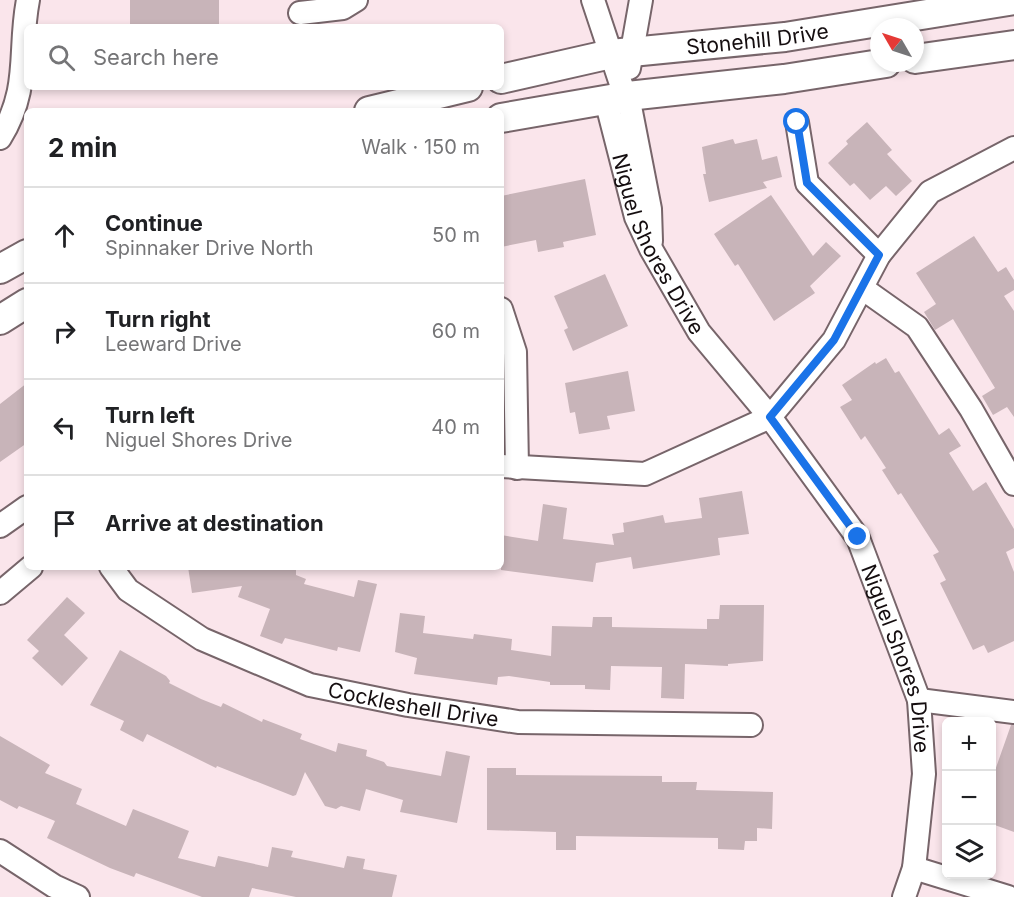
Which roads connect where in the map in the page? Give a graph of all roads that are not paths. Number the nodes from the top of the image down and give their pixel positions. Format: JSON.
{"nodes":[{"id":1,"x":28,"y":0,"type":"edge"},
{"id":2,"x":356,"y":0,"type":"edge"},
{"id":3,"x":594,"y":0,"type":"edge"},
{"id":4,"x":640,"y":0,"type":"edge"},
{"id":5,"x":1014,"y":0,"type":"edge"},
{"id":6,"x":300,"y":13,"type":"dead end"},
{"id":7,"x":27,"y":24,"type":"edge"},
{"id":8,"x":1014,"y":45,"type":"edge"},
{"id":9,"x":621,"y":53,"type":"junction"},
{"id":10,"x":924,"y":58,"type":"edge"},
{"id":11,"x":870,"y":66,"type":"edge"},
{"id":12,"x":24,"y":68,"type":"edge"},
{"id":13,"x":504,"y":78,"type":"edge"},
{"id":14,"x":456,"y":90,"type":"edge"},
{"id":15,"x":620,"y":97,"type":"junction"},
{"id":16,"x":381,"y":108,"type":"edge"},
{"id":17,"x":504,"y":117,"type":"edge"},
{"id":18,"x":797,"y":122,"type":"dead end"},
{"id":19,"x":0,"y":138,"type":"edge"},
{"id":20,"x":1014,"y":148,"type":"edge"},
{"id":21,"x":879,"y":255,"type":"junction"},
{"id":22,"x":24,"y":256,"type":"edge"},
{"id":23,"x":0,"y":269,"type":"edge"},
{"id":24,"x":862,"y":288,"type":"junction"},
{"id":25,"x":24,"y":305,"type":"edge"},
{"id":26,"x":504,"y":318,"type":"edge"},
{"id":27,"x":0,"y":320,"type":"edge"},
{"id":28,"x":770,"y":417,"type":"junction"},
{"id":29,"x":509,"y":467,"type":"edge"},
{"id":30,"x":1014,"y":484,"type":"edge"},
{"id":31,"x":24,"y":509,"type":"edge"},
{"id":32,"x":0,"y":526,"type":"edge"},
{"id":33,"x":27,"y":570,"type":"edge"},
{"id":34,"x":113,"y":570,"type":"edge"},
{"id":35,"x":0,"y":593,"type":"edge"},
{"id":36,"x":919,"y":700,"type":"junction"},
{"id":37,"x":1014,"y":712,"type":"edge"},
{"id":38,"x":751,"y":725,"type":"dead end"},
{"id":39,"x":0,"y":851,"type":"edge"},
{"id":40,"x":914,"y":868,"type":"junction"},
{"id":41,"x":78,"y":897,"type":"edge"},
{"id":42,"x":904,"y":897,"type":"edge"},
{"id":43,"x":1008,"y":897,"type":"edge"}],
"edges":[{"from":1,"to":7,"type":"street"},
{"from":2,"to":6,"type":"street"},
{"from":3,"to":9,"type":"street"},
{"from":4,"to":9,"type":"street"},
{"from":5,"to":9,"type":"main road","name":"Stonehill Drive"},
{"from":8,"to":10,"type":"main road"},
{"from":9,"to":13,"type":"main road","name":"Stonehill Drive"},
{"from":9,"to":15,"type":"street"},
{"from":11,"to":15,"type":"main road","name":"Stonehill Drive"},
{"from":12,"to":19,"type":"street"},
{"from":14,"to":16,"type":"main road"},
{"from":15,"to":17,"type":"main road","name":"Stonehill Drive"},
{"from":15,"to":28,"type":"street","name":"Niguel Shores Drive"},
{"from":18,"to":21,"type":"street"},
{"from":20,"to":21,"type":"street"},
{"from":21,"to":24,"type":"street"},
{"from":22,"to":23,"type":"main road"},
{"from":24,"to":28,"type":"street"},
{"from":24,"to":30,"type":"street"},
{"from":25,"to":27,"type":"main road"},
{"from":26,"to":29,"type":"street"},
{"from":28,"to":29,"type":"street"},
{"from":28,"to":36,"type":"street","name":"Niguel Shores Drive"},
{"from":31,"to":32,"type":"street"},
{"from":33,"to":35,"type":"street"},
{"from":34,"to":38,"type":"street","name":"Cockleshell Drive"},
{"from":36,"to":37,"type":"street"},
{"from":36,"to":40,"type":"street","name":"Niguel Shores Drive"},
{"from":39,"to":41,"type":"street"},
{"from":40,"to":42,"type":"street","name":"Niguel Shores Drive"},
{"from":40,"to":43,"type":"street"}]}
